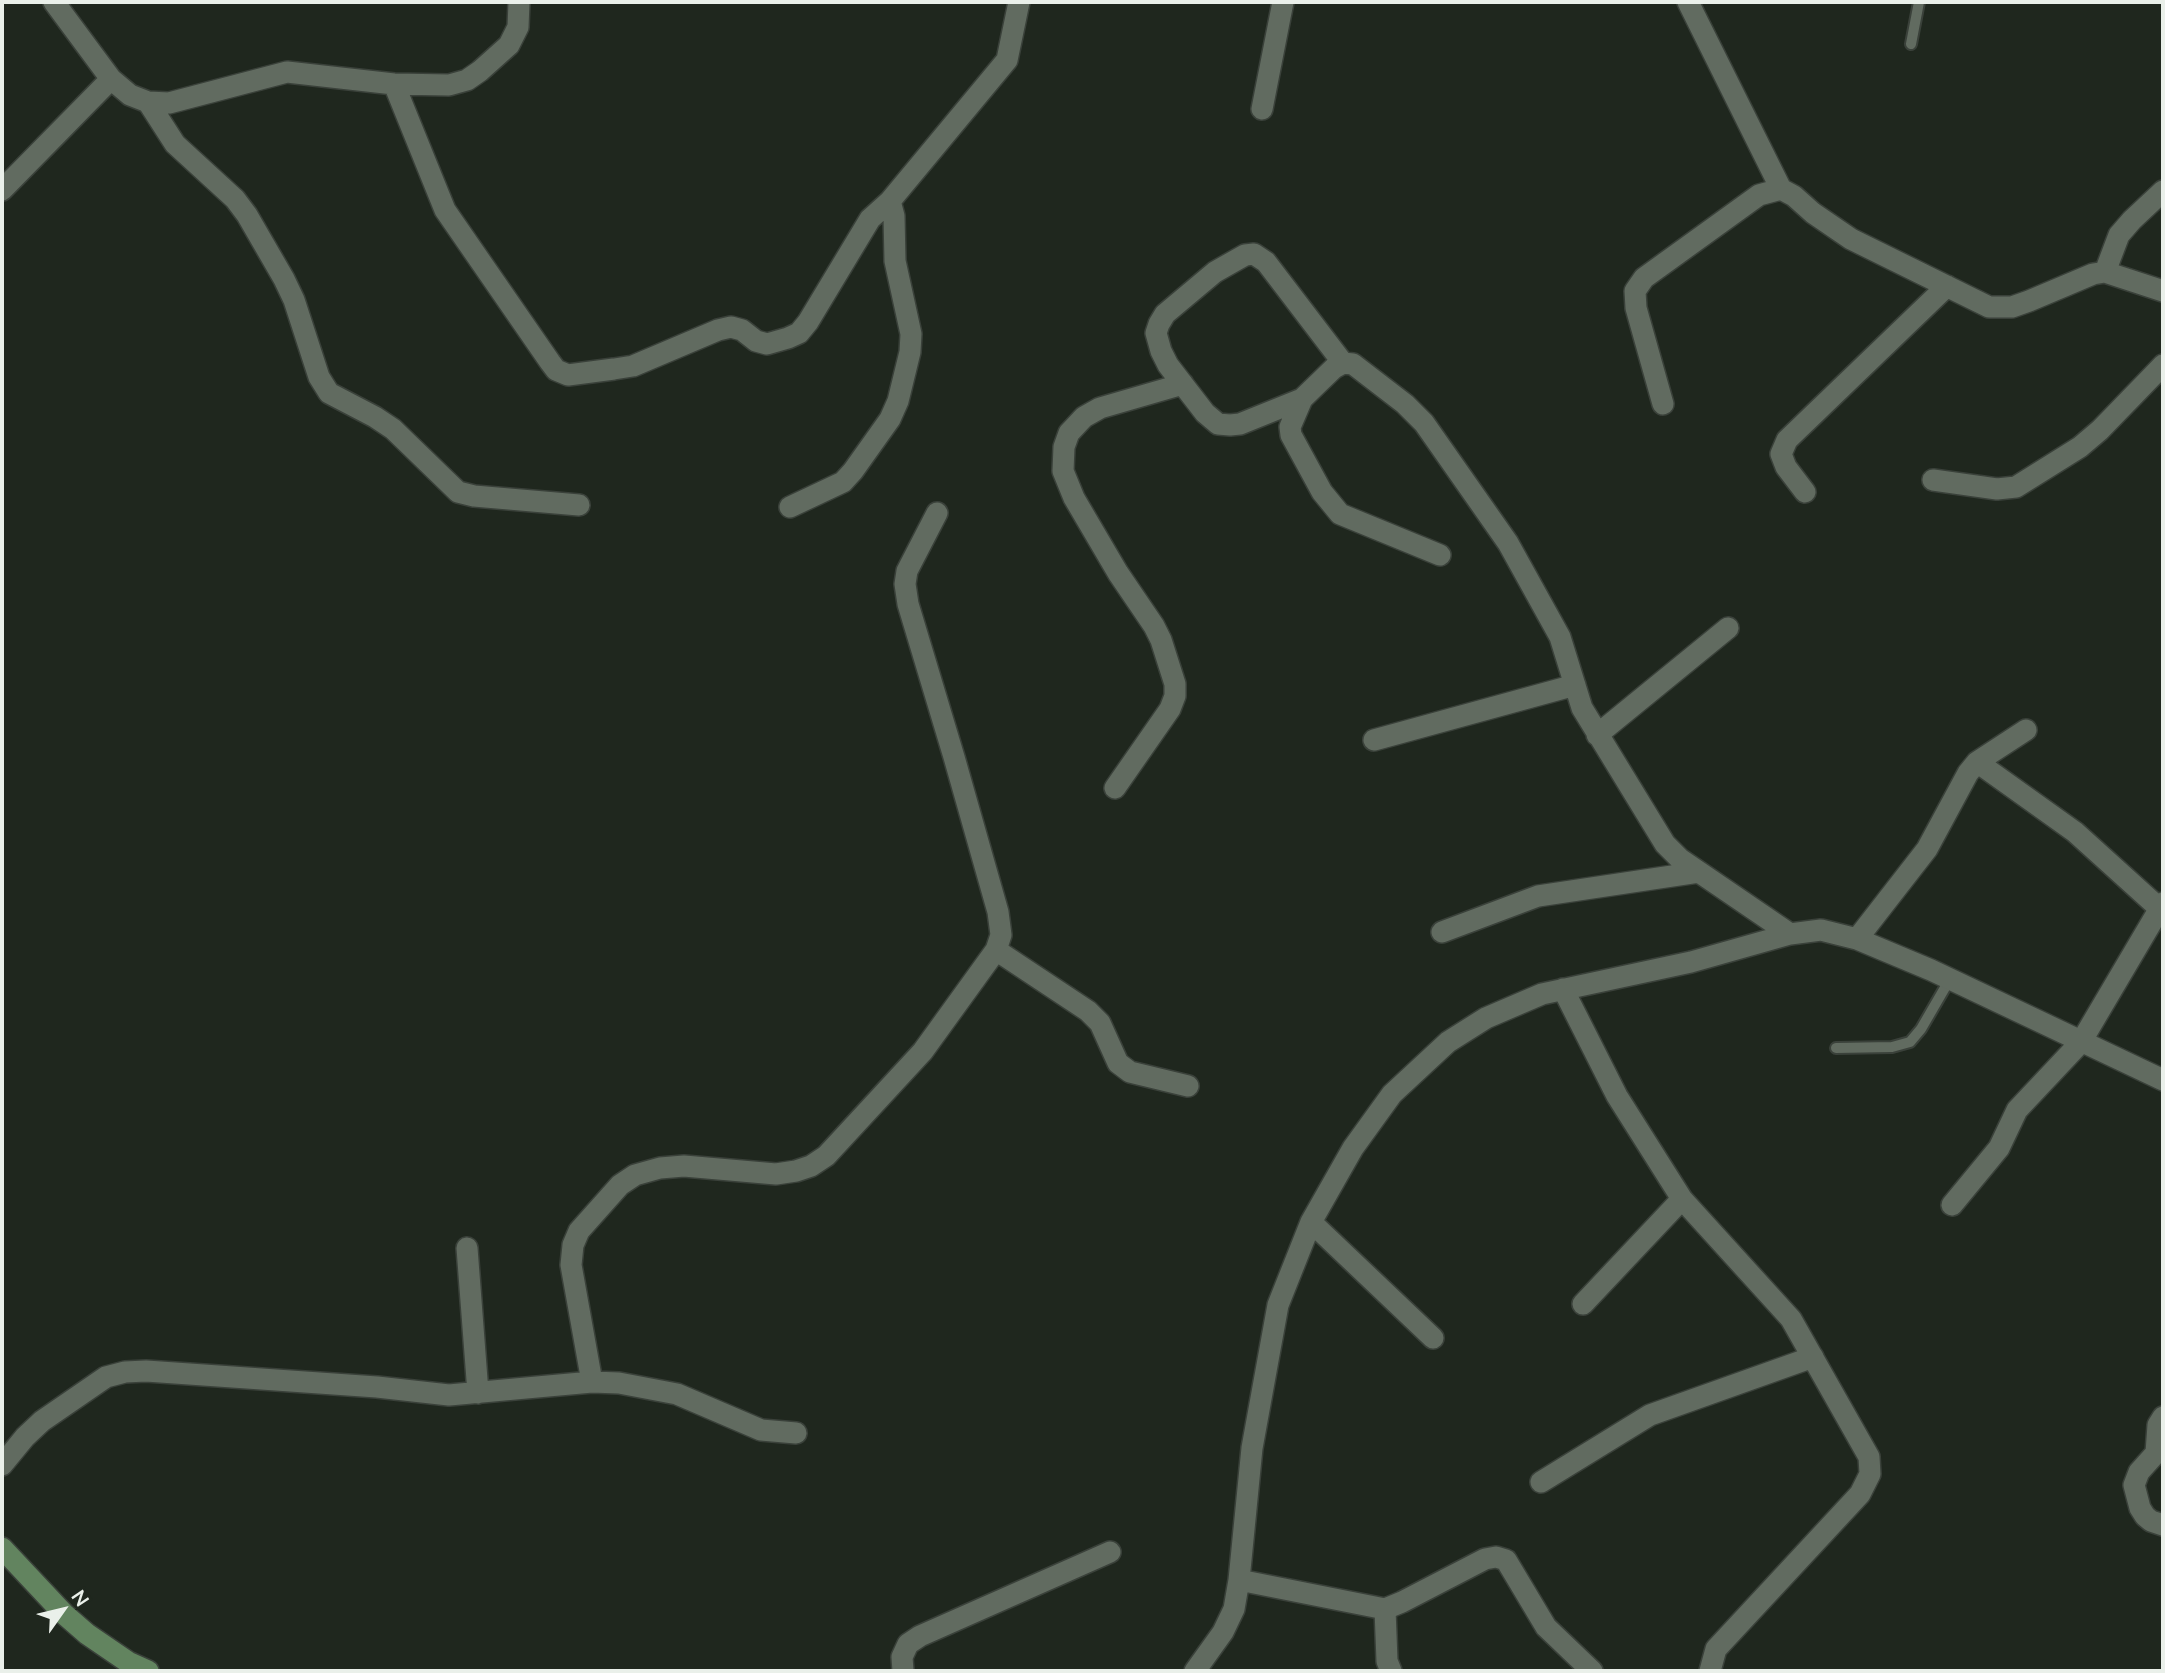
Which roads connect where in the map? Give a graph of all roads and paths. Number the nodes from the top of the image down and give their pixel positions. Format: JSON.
{"nodes":[{"id":1,"x":54,"y":2,"type":"edge"},
{"id":2,"x":519,"y":2,"type":"edge"},
{"id":3,"x":1019,"y":2,"type":"edge"},
{"id":4,"x":1283,"y":2,"type":"edge"},
{"id":5,"x":1688,"y":2,"type":"edge"},
{"id":6,"x":1919,"y":2,"type":"edge"},
{"id":7,"x":1911,"y":44,"type":"dead end"},
{"id":8,"x":111,"y":79,"type":"junction"},
{"id":9,"x":394,"y":84,"type":"junction"},
{"id":10,"x":148,"y":102,"type":"junction"},
{"id":11,"x":1262,"y":109,"type":"dead end"},
{"id":12,"x":1781,"y":189,"type":"junction"},
{"id":13,"x":2,"y":190,"type":"edge"},
{"id":14,"x":2163,"y":191,"type":"edge"},
{"id":15,"x":890,"y":201,"type":"junction"},
{"id":16,"x":2105,"y":272,"type":"junction"},
{"id":17,"x":1947,"y":286,"type":"junction"},
{"id":18,"x":2163,"y":291,"type":"edge"},
{"id":19,"x":1343,"y":363,"type":"junction"},
{"id":20,"x":2163,"y":365,"type":"edge"},
{"id":21,"x":1183,"y":384,"type":"junction"},
{"id":22,"x":1301,"y":399,"type":"junction"},
{"id":23,"x":1663,"y":404,"type":"dead end"},
{"id":24,"x":1933,"y":480,"type":"dead end"},
{"id":25,"x":1805,"y":492,"type":"dead end"},
{"id":26,"x":579,"y":505,"type":"dead end"},
{"id":27,"x":790,"y":507,"type":"dead end"},
{"id":28,"x":937,"y":513,"type":"dead end"},
{"id":29,"x":1440,"y":555,"type":"dead end"},
{"id":30,"x":1728,"y":628,"type":"dead end"},
{"id":31,"x":1575,"y":685,"type":"junction"},
{"id":32,"x":2026,"y":730,"type":"dead end"},
{"id":33,"x":1597,"y":735,"type":"junction"},
{"id":34,"x":1374,"y":740,"type":"dead end"},
{"id":35,"x":1978,"y":762,"type":"junction"},
{"id":36,"x":1115,"y":788,"type":"dead end"},
{"id":37,"x":1699,"y":872,"type":"junction"},
{"id":38,"x":2161,"y":906,"type":"edge"},
{"id":39,"x":1442,"y":932,"type":"dead end"},
{"id":40,"x":1790,"y":934,"type":"junction"},
{"id":41,"x":1857,"y":939,"type":"junction"},
{"id":42,"x":996,"y":950,"type":"junction"},
{"id":43,"x":1950,"y":979,"type":"junction"},
{"id":44,"x":1563,"y":989,"type":"junction"},
{"id":45,"x":2081,"y":1042,"type":"junction"},
{"id":46,"x":1836,"y":1048,"type":"dead end"},
{"id":47,"x":2163,"y":1080,"type":"edge"},
{"id":48,"x":1188,"y":1086,"type":"dead end"},
{"id":49,"x":1682,"y":1199,"type":"junction"},
{"id":50,"x":1951,"y":1205,"type":"dead end"},
{"id":51,"x":1311,"y":1222,"type":"junction"},
{"id":52,"x":467,"y":1248,"type":"dead end"},
{"id":53,"x":1583,"y":1304,"type":"dead end"},
{"id":54,"x":1433,"y":1338,"type":"dead end"},
{"id":55,"x":1813,"y":1357,"type":"junction"},
{"id":56,"x":592,"y":1382,"type":"junction"},
{"id":57,"x":478,"y":1393,"type":"junction"},
{"id":58,"x":2163,"y":1417,"type":"edge"},
{"id":59,"x":796,"y":1433,"type":"dead end"},
{"id":60,"x":2,"y":1465,"type":"edge"},
{"id":61,"x":1541,"y":1482,"type":"dead end"},
{"id":62,"x":2163,"y":1525,"type":"edge"},
{"id":63,"x":2,"y":1548,"type":"edge"},
{"id":64,"x":1110,"y":1552,"type":"dead end"},
{"id":65,"x":1239,"y":1580,"type":"junction"},
{"id":66,"x":1385,"y":1609,"type":"junction"},
{"id":67,"x":148,"y":1671,"type":"edge"},
{"id":68,"x":903,"y":1671,"type":"edge"},
{"id":69,"x":1195,"y":1671,"type":"edge"},
{"id":70,"x":1391,"y":1671,"type":"edge"},
{"id":71,"x":1592,"y":1671,"type":"edge"},
{"id":72,"x":1710,"y":1671,"type":"edge"}],
"edges":[{"from":1,"to":8,"type":"street"},
{"from":2,"to":9,"type":"street"},
{"from":3,"to":15,"type":"street"},
{"from":4,"to":11,"type":"street"},
{"from":5,"to":12,"type":"street"},
{"from":6,"to":7,"type":"lane"},
{"from":8,"to":10,"type":"street"},
{"from":8,"to":13,"type":"street"},
{"from":9,"to":10,"type":"street"},
{"from":9,"to":15,"type":"street"},
{"from":10,"to":26,"type":"street"},
{"from":12,"to":17,"type":"street"},
{"from":12,"to":23,"type":"street"},
{"from":14,"to":16,"type":"street"},
{"from":15,"to":27,"type":"street"},
{"from":16,"to":17,"type":"street"},
{"from":16,"to":18,"type":"street"},
{"from":17,"to":25,"type":"street"},
{"from":19,"to":21,"type":"street"},
{"from":19,"to":22,"type":"street"},
{"from":19,"to":31,"type":"street"},
{"from":20,"to":24,"type":"street"},
{"from":21,"to":22,"type":"street"},
{"from":21,"to":36,"type":"street"},
{"from":22,"to":29,"type":"street"},
{"from":28,"to":42,"type":"street"},
{"from":30,"to":33,"type":"street"},
{"from":31,"to":33,"type":"street"},
{"from":31,"to":34,"type":"street"},
{"from":32,"to":35,"type":"street"},
{"from":33,"to":37,"type":"street"},
{"from":35,"to":38,"type":"street"},
{"from":35,"to":41,"type":"street"},
{"from":37,"to":39,"type":"street"},
{"from":37,"to":40,"type":"street"},
{"from":38,"to":45,"type":"street"},
{"from":40,"to":41,"type":"street"},
{"from":40,"to":44,"type":"street"},
{"from":41,"to":43,"type":"street"},
{"from":42,"to":48,"type":"street"},
{"from":42,"to":56,"type":"street"},
{"from":43,"to":45,"type":"street"},
{"from":43,"to":46,"type":"lane"},
{"from":44,"to":49,"type":"street"},
{"from":44,"to":51,"type":"street"},
{"from":45,"to":47,"type":"street"},
{"from":45,"to":50,"type":"street"},
{"from":49,"to":53,"type":"street"},
{"from":49,"to":55,"type":"street"},
{"from":51,"to":54,"type":"street"},
{"from":51,"to":65,"type":"street"},
{"from":52,"to":57,"type":"street"},
{"from":55,"to":61,"type":"street"},
{"from":55,"to":72,"type":"street"},
{"from":56,"to":57,"type":"street"},
{"from":56,"to":59,"type":"street"},
{"from":57,"to":60,"type":"street"},
{"from":58,"to":62,"type":"street"},
{"from":63,"to":67,"type":"main road"},
{"from":64,"to":68,"type":"street"},
{"from":65,"to":66,"type":"street"},
{"from":65,"to":69,"type":"street"},
{"from":66,"to":70,"type":"street"},
{"from":66,"to":71,"type":"street"}]}
